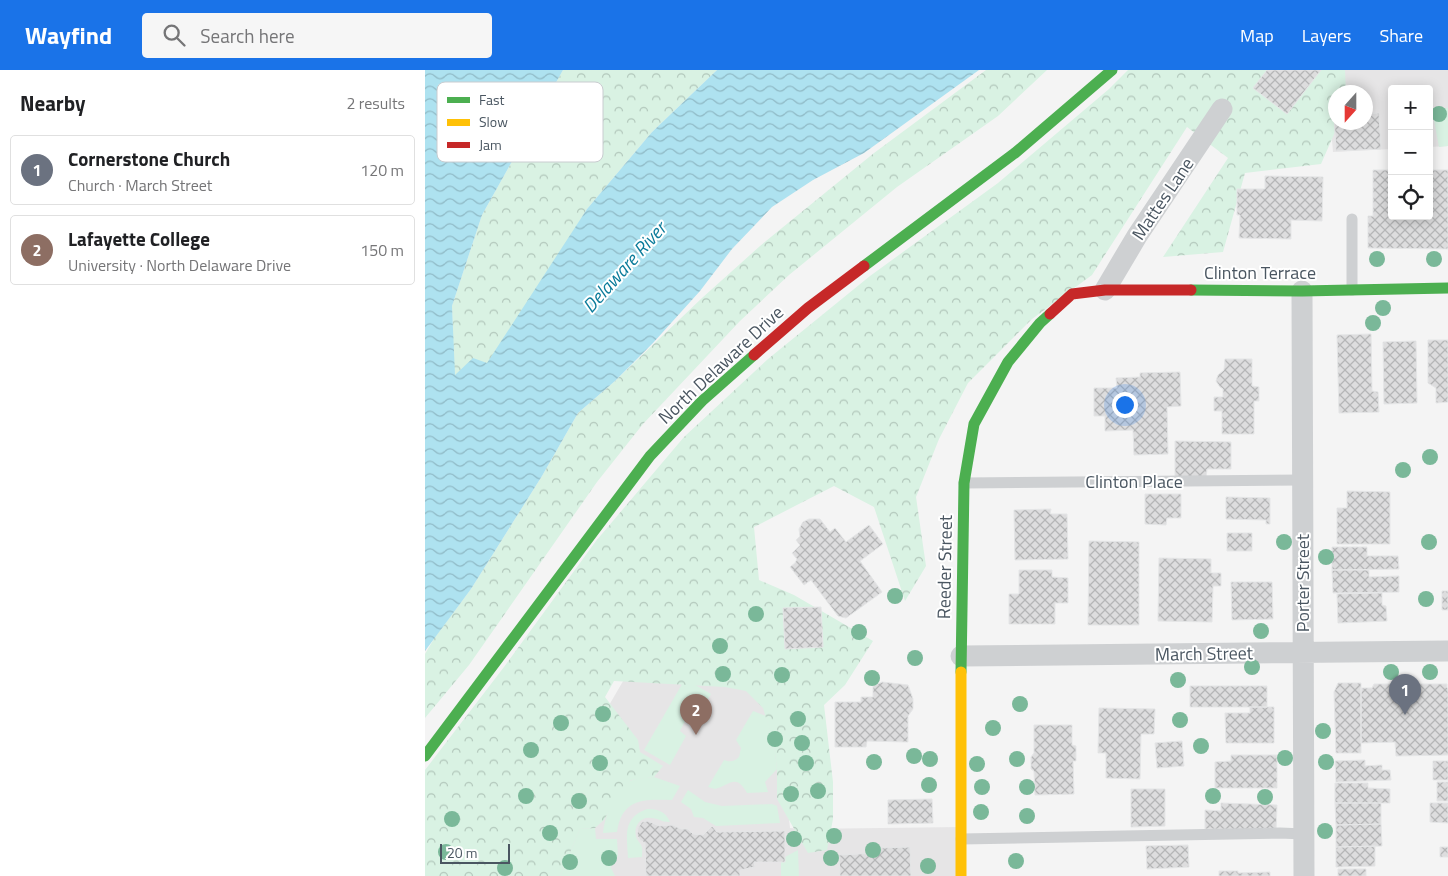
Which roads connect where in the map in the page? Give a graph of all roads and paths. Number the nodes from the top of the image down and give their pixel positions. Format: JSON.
{"nodes":[{"id":1,"x":1112,"y":70,"type":"edge"},
{"id":2,"x":1222,"y":110,"type":"dead end"},
{"id":3,"x":1352,"y":219,"type":"dead end"},
{"id":4,"x":1448,"y":288,"type":"edge"},
{"id":5,"x":1105,"y":290,"type":"junction"},
{"id":6,"x":1302,"y":290,"type":"junction"},
{"id":7,"x":1352,"y":290,"type":"junction"},
{"id":8,"x":1072,"y":294,"type":"joint"},
{"id":9,"x":1303,"y":480,"type":"junction"},
{"id":10,"x":964,"y":483,"type":"junction"},
{"id":11,"x":1448,"y":651,"type":"edge"},
{"id":12,"x":1304,"y":653,"type":"junction"},
{"id":13,"x":961,"y":656,"type":"junction"},
{"id":14,"x":425,"y":756,"type":"edge"},
{"id":15,"x":1304,"y":834,"type":"junction"},
{"id":16,"x":961,"y":839,"type":"junction"},
{"id":17,"x":961,"y":876,"type":"edge"},
{"id":18,"x":1304,"y":876,"type":"edge"}],
"edges":[{"from":1,"to":14,"type":"street","name":"North Delaware Drive"},
{"from":2,"to":5,"type":"street","name":"Mattes Lane"},
{"from":3,"to":7,"type":"lane"},
{"from":4,"to":7,"type":"street","name":"Clinton Terrace"},
{"from":5,"to":6,"type":"street","name":"Clinton Terrace"},
{"from":5,"to":8,"type":"street","name":"Clinton Terrace"},
{"from":6,"to":7,"type":"street","name":"Clinton Terrace"},
{"from":6,"to":9,"type":"street","name":"Porter Street"},
{"from":8,"to":10,"type":"street","name":"Reeder Street"},
{"from":9,"to":10,"type":"lane","name":"Clinton Place"},
{"from":9,"to":12,"type":"street","name":"Porter Street"},
{"from":10,"to":13,"type":"street","name":"Reeder Street"},
{"from":11,"to":12,"type":"street","name":"March Street"},
{"from":12,"to":13,"type":"street","name":"March Street"},
{"from":12,"to":15,"type":"street","name":"Porter Street"},
{"from":13,"to":16,"type":"street","name":"Reeder Street"},
{"from":15,"to":16,"type":"lane"},
{"from":15,"to":18,"type":"street","name":"Porter Street"},
{"from":16,"to":17,"type":"street","name":"Reeder Street"}]}
